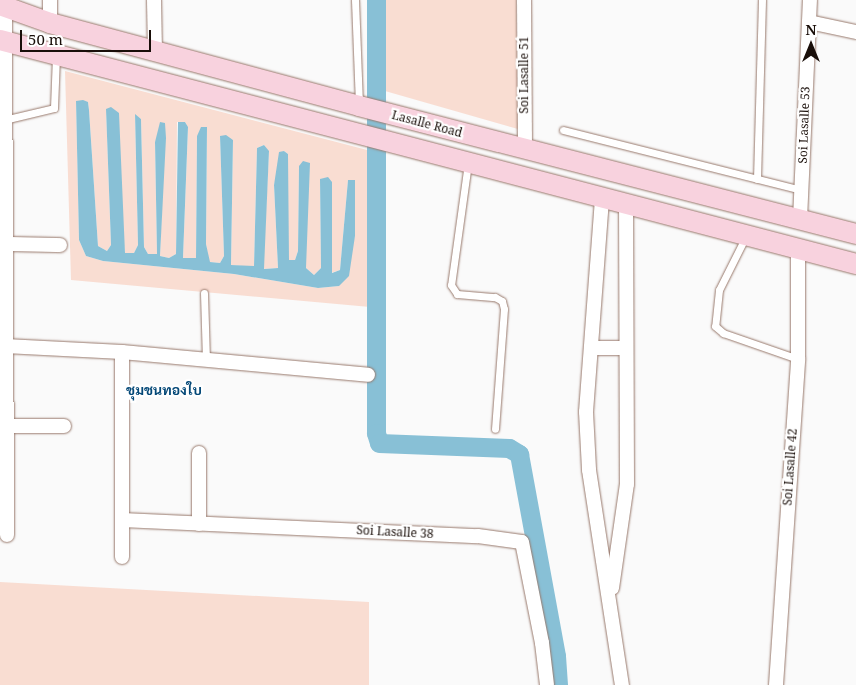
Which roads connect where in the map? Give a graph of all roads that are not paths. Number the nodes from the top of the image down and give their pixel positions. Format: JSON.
{"nodes":[{"id":1,"x":50,"y":0,"type":"edge"},
{"id":2,"x":154,"y":0,"type":"edge"},
{"id":3,"x":355,"y":0,"type":"edge"},
{"id":4,"x":524,"y":0,"type":"edge"},
{"id":5,"x":762,"y":0,"type":"edge"},
{"id":6,"x":810,"y":0,"type":"edge"},
{"id":7,"x":2,"y":6,"type":"edge"},
{"id":8,"x":50,"y":22,"type":"junction"},
{"id":9,"x":809,"y":22,"type":"junction"},
{"id":10,"x":856,"y":32,"type":"edge"},
{"id":11,"x":4,"y":41,"type":"edge"},
{"id":12,"x":155,"y":50,"type":"junction"},
{"id":13,"x":56,"y":55,"type":"junction"},
{"id":14,"x":359,"y":106,"type":"junction"},
{"id":15,"x":8,"y":119,"type":"junction"},
{"id":16,"x":564,"y":130,"type":"dead end"},
{"id":17,"x":525,"y":150,"type":"junction"},
{"id":18,"x":468,"y":163,"type":"junction"},
{"id":19,"x":757,"y":179,"type":"junction"},
{"id":20,"x":802,"y":190,"type":"junction"},
{"id":21,"x":602,"y":199,"type":"junction"},
{"id":22,"x":626,"y":205,"type":"junction"},
{"id":23,"x":800,"y":219,"type":"junction"},
{"id":24,"x":856,"y":234,"type":"edge"},
{"id":25,"x":746,"y":235,"type":"junction"},
{"id":26,"x":6,"y":244,"type":"junction"},
{"id":27,"x":60,"y":245,"type":"dead end"},
{"id":28,"x":798,"y":249,"type":"junction"},
{"id":29,"x":856,"y":264,"type":"edge"},
{"id":30,"x":204,"y":294,"type":"dead end"},
{"id":31,"x":5,"y":346,"type":"junction"},
{"id":32,"x":591,"y":348,"type":"junction"},
{"id":33,"x":624,"y":348,"type":"junction"},
{"id":34,"x":122,"y":352,"type":"junction"},
{"id":35,"x":798,"y":358,"type":"junction"},
{"id":36,"x":206,"y":361,"type":"junction"},
{"id":37,"x":368,"y":375,"type":"dead end"},
{"id":38,"x":8,"y":426,"type":"junction"},
{"id":39,"x":64,"y":426,"type":"dead end"},
{"id":40,"x":495,"y":429,"type":"dead end"},
{"id":41,"x":199,"y":452,"type":"dead end"},
{"id":42,"x":122,"y":520,"type":"junction"},
{"id":43,"x":199,"y":524,"type":"junction"},
{"id":44,"x":7,"y":535,"type":"dead end"},
{"id":45,"x":122,"y":558,"type":"dead end"},
{"id":46,"x":611,"y":598,"type":"junction"},
{"id":47,"x":547,"y":685,"type":"edge"},
{"id":48,"x":622,"y":685,"type":"edge"},
{"id":49,"x":776,"y":685,"type":"edge"}],
"edges":[{"from":1,"to":8,"type":"street"},
{"from":2,"to":12,"type":"street"},
{"from":3,"to":14,"type":"lane"},
{"from":4,"to":17,"type":"street","name":"Soi Lasalle 51"},
{"from":5,"to":19,"type":"lane"},
{"from":6,"to":9,"type":"street","name":"Soi Lasalle 53"},
{"from":7,"to":8,"type":"street","name":"Lasalle Road"},
{"from":7,"to":11,"type":"street"},
{"from":8,"to":12,"type":"street","name":"Lasalle Road"},
{"from":9,"to":10,"type":"street"},
{"from":9,"to":20,"type":"street","name":"Soi Lasalle 53"},
{"from":11,"to":13,"type":"street"},
{"from":11,"to":15,"type":"street"},
{"from":12,"to":14,"type":"street","name":"Lasalle Road"},
{"from":13,"to":15,"type":"lane"},
{"from":13,"to":18,"type":"street"},
{"from":14,"to":17,"type":"street","name":"Lasalle Road"},
{"from":15,"to":26,"type":"street"},
{"from":16,"to":19,"type":"lane"},
{"from":17,"to":23,"type":"street","name":"Lasalle Road"},
{"from":18,"to":21,"type":"street"},
{"from":18,"to":40,"type":"lane"},
{"from":19,"to":20,"type":"lane"},
{"from":20,"to":23,"type":"street","name":"Soi Lasalle 53"},
{"from":21,"to":22,"type":"street"},
{"from":21,"to":32,"type":"street"},
{"from":22,"to":25,"type":"street"},
{"from":22,"to":33,"type":"street"},
{"from":23,"to":24,"type":"street","name":"Lasalle Road"},
{"from":25,"to":28,"type":"street"},
{"from":25,"to":35,"type":"lane"},
{"from":26,"to":27,"type":"street"},
{"from":26,"to":31,"type":"street"},
{"from":28,"to":29,"type":"street"},
{"from":28,"to":35,"type":"street","name":"Soi Lasalle 42"},
{"from":30,"to":36,"type":"lane"},
{"from":31,"to":34,"type":"street"},
{"from":31,"to":38,"type":"street"},
{"from":32,"to":33,"type":"street"},
{"from":32,"to":46,"type":"street"},
{"from":33,"to":46,"type":"street"},
{"from":34,"to":36,"type":"street"},
{"from":34,"to":42,"type":"street"},
{"from":35,"to":49,"type":"street","name":"Soi Lasalle 42"},
{"from":36,"to":37,"type":"street"},
{"from":38,"to":39,"type":"street"},
{"from":38,"to":44,"type":"street"},
{"from":41,"to":43,"type":"street"},
{"from":42,"to":43,"type":"street","name":"Soi Lasalle 38"},
{"from":42,"to":45,"type":"street"},
{"from":43,"to":47,"type":"street","name":"Soi Lasalle 38"},
{"from":46,"to":48,"type":"street"}]}
